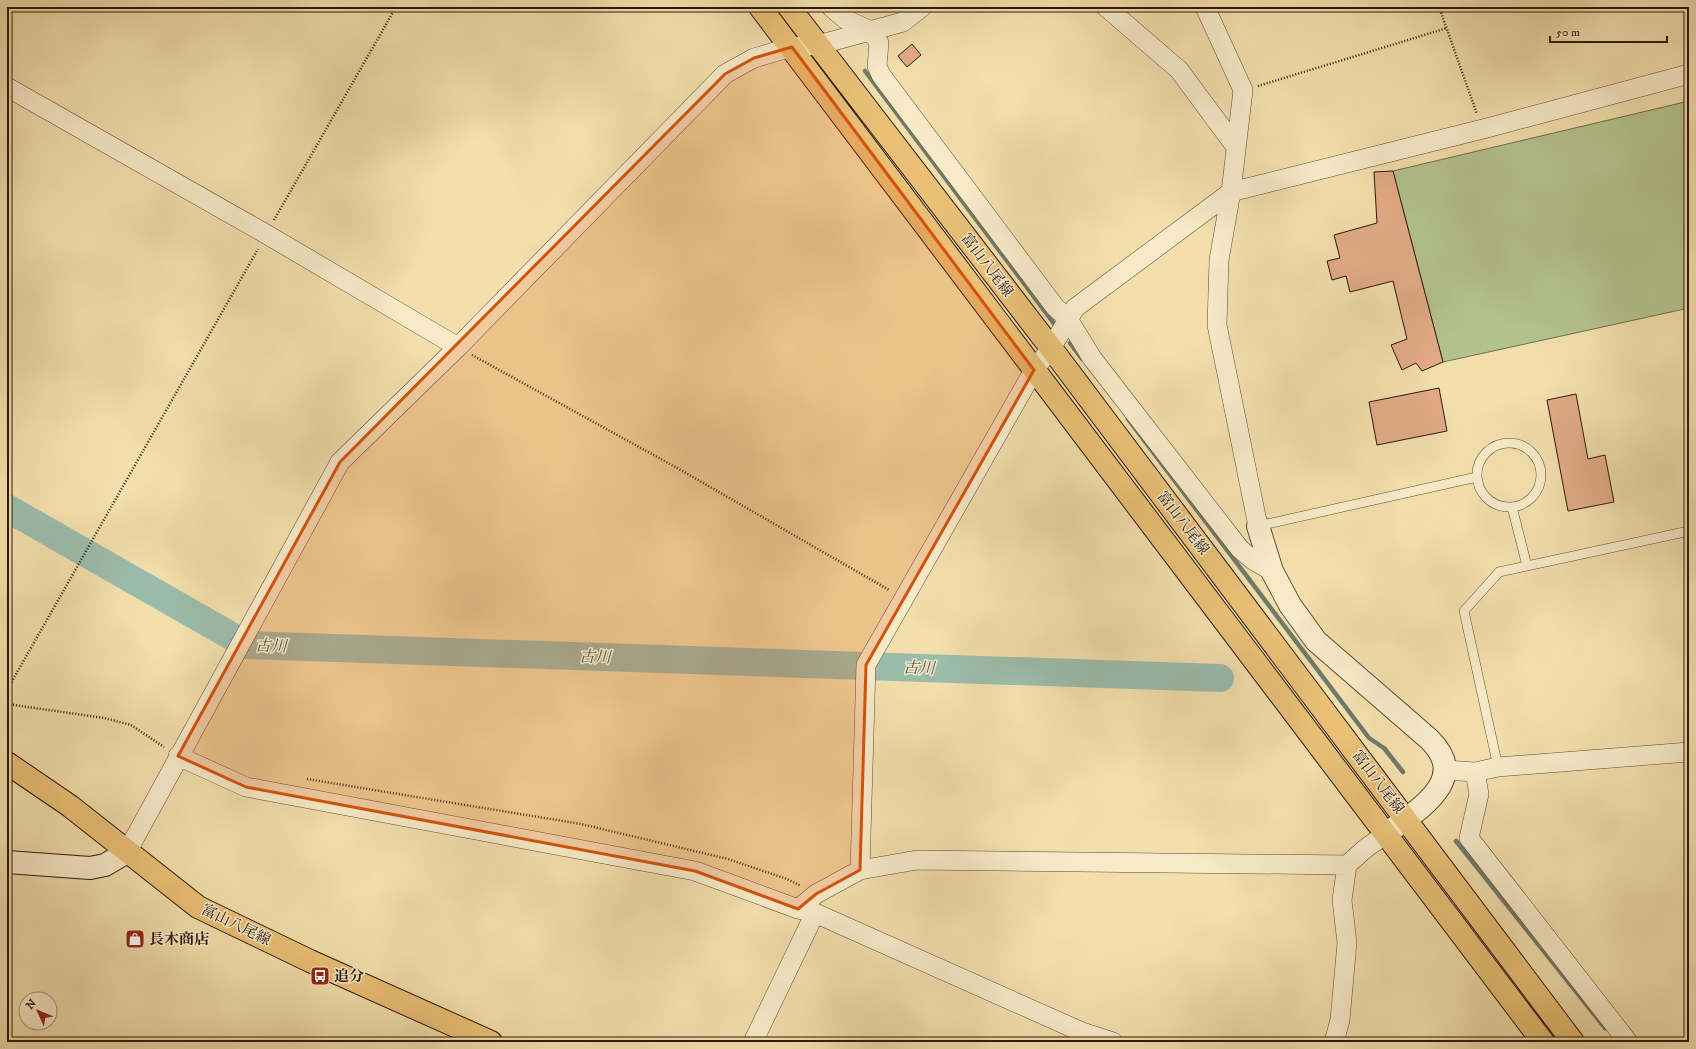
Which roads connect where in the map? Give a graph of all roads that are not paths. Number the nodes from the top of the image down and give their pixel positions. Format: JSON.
{"nodes":[{"id":1,"x":760,"y":7,"type":"edge"},
{"id":2,"x":789,"y":7,"type":"edge"},
{"id":3,"x":831,"y":7,"type":"edge"},
{"id":4,"x":922,"y":7,"type":"edge"},
{"id":5,"x":1106,"y":7,"type":"edge"},
{"id":6,"x":1205,"y":7,"type":"edge"},
{"id":7,"x":871,"y":31,"type":"junction"},
{"id":8,"x":818,"y":45,"type":"junction"},
{"id":9,"x":792,"y":48,"type":"junction"},
{"id":10,"x":1689,"y":74,"type":"edge"},
{"id":11,"x":7,"y":87,"type":"edge"},
{"id":12,"x":1236,"y":147,"type":"junction"},
{"id":13,"x":1230,"y":192,"type":"junction"},
{"id":14,"x":1068,"y":319,"type":"junction"},
{"id":15,"x":458,"y":347,"type":"junction"},
{"id":16,"x":1050,"y":348,"type":"junction"},
{"id":17,"x":1034,"y":370,"type":"junction"},
{"id":18,"x":1477,"y":477,"type":"junction"},
{"id":19,"x":1512,"y":507,"type":"junction"},
{"id":20,"x":1258,"y":526,"type":"junction"},
{"id":21,"x":1689,"y":531,"type":"edge"},
{"id":22,"x":1527,"y":566,"type":"junction"},
{"id":23,"x":1272,"y":571,"type":"junction"},
{"id":24,"x":1689,"y":752,"type":"edge"},
{"id":25,"x":178,"y":756,"type":"junction"},
{"id":26,"x":7,"y":764,"type":"edge"},
{"id":27,"x":1498,"y":767,"type":"junction"},
{"id":28,"x":1446,"y":770,"type":"junction"},
{"id":29,"x":1474,"y":772,"type":"junction"},
{"id":30,"x":1405,"y":819,"type":"junction"},
{"id":31,"x":1385,"y":835,"type":"junction"},
{"id":32,"x":127,"y":852,"type":"junction"},
{"id":33,"x":7,"y":862,"type":"edge"},
{"id":34,"x":1347,"y":865,"type":"junction"},
{"id":35,"x":860,"y":870,"type":"junction"},
{"id":36,"x":807,"y":911,"type":"junction"},
{"id":37,"x":491,"y":1042,"type":"edge"},
{"id":38,"x":753,"y":1042,"type":"edge"},
{"id":39,"x":1112,"y":1042,"type":"edge"},
{"id":40,"x":1334,"y":1042,"type":"edge"},
{"id":41,"x":1543,"y":1042,"type":"edge"},
{"id":42,"x":1573,"y":1042,"type":"edge"},
{"id":43,"x":1628,"y":1042,"type":"edge"}],
"edges":[{"from":1,"to":9,"type":"main road","name":"富山八尾線"},
{"from":2,"to":8,"type":"main road","name":"富山八尾線"},
{"from":3,"to":7,"type":"street"},
{"from":4,"to":7,"type":"street"},
{"from":5,"to":12,"type":"street"},
{"from":6,"to":12,"type":"street"},
{"from":7,"to":8,"type":"street"},
{"from":7,"to":14,"type":"street"},
{"from":8,"to":9,"type":"street"},
{"from":8,"to":16,"type":"main road","name":"富山八尾線"},
{"from":9,"to":15,"type":"street"},
{"from":9,"to":17,"type":"main road","name":"富山八尾線"},
{"from":10,"to":13,"type":"street"},
{"from":11,"to":15,"type":"street"},
{"from":12,"to":13,"type":"street"},
{"from":13,"to":14,"type":"street"},
{"from":13,"to":20,"type":"street"},
{"from":14,"to":16,"type":"street"},
{"from":14,"to":23,"type":"street"},
{"from":15,"to":25,"type":"street"},
{"from":16,"to":17,"type":"street"},
{"from":16,"to":30,"type":"main road","name":"富山八尾線"},
{"from":17,"to":31,"type":"main road","name":"富山八尾線"},
{"from":17,"to":35,"type":"street"},
{"from":18,"to":19,"type":"lane"},
{"from":18,"to":19,"type":"lane"},
{"from":18,"to":20,"type":"lane"},
{"from":19,"to":22,"type":"lane"},
{"from":20,"to":23,"type":"street"},
{"from":21,"to":22,"type":"lane"},
{"from":22,"to":27,"type":"lane"},
{"from":23,"to":28,"type":"street"},
{"from":24,"to":27,"type":"street"},
{"from":25,"to":32,"type":"street"},
{"from":25,"to":36,"type":"street"},
{"from":26,"to":32,"type":"main road","name":"富山八尾線"},
{"from":27,"to":29,"type":"street"},
{"from":28,"to":29,"type":"street"},
{"from":28,"to":30,"type":"street"},
{"from":29,"to":43,"type":"street"},
{"from":30,"to":31,"type":"street"},
{"from":30,"to":42,"type":"main road","name":"富山八尾線"},
{"from":31,"to":34,"type":"street"},
{"from":31,"to":41,"type":"main road","name":"富山八尾線"},
{"from":32,"to":33,"type":"street"},
{"from":32,"to":37,"type":"main road","name":"富山八尾線"},
{"from":34,"to":35,"type":"street"},
{"from":34,"to":40,"type":"street"},
{"from":35,"to":36,"type":"street"},
{"from":36,"to":38,"type":"street"},
{"from":36,"to":39,"type":"street"}]}
